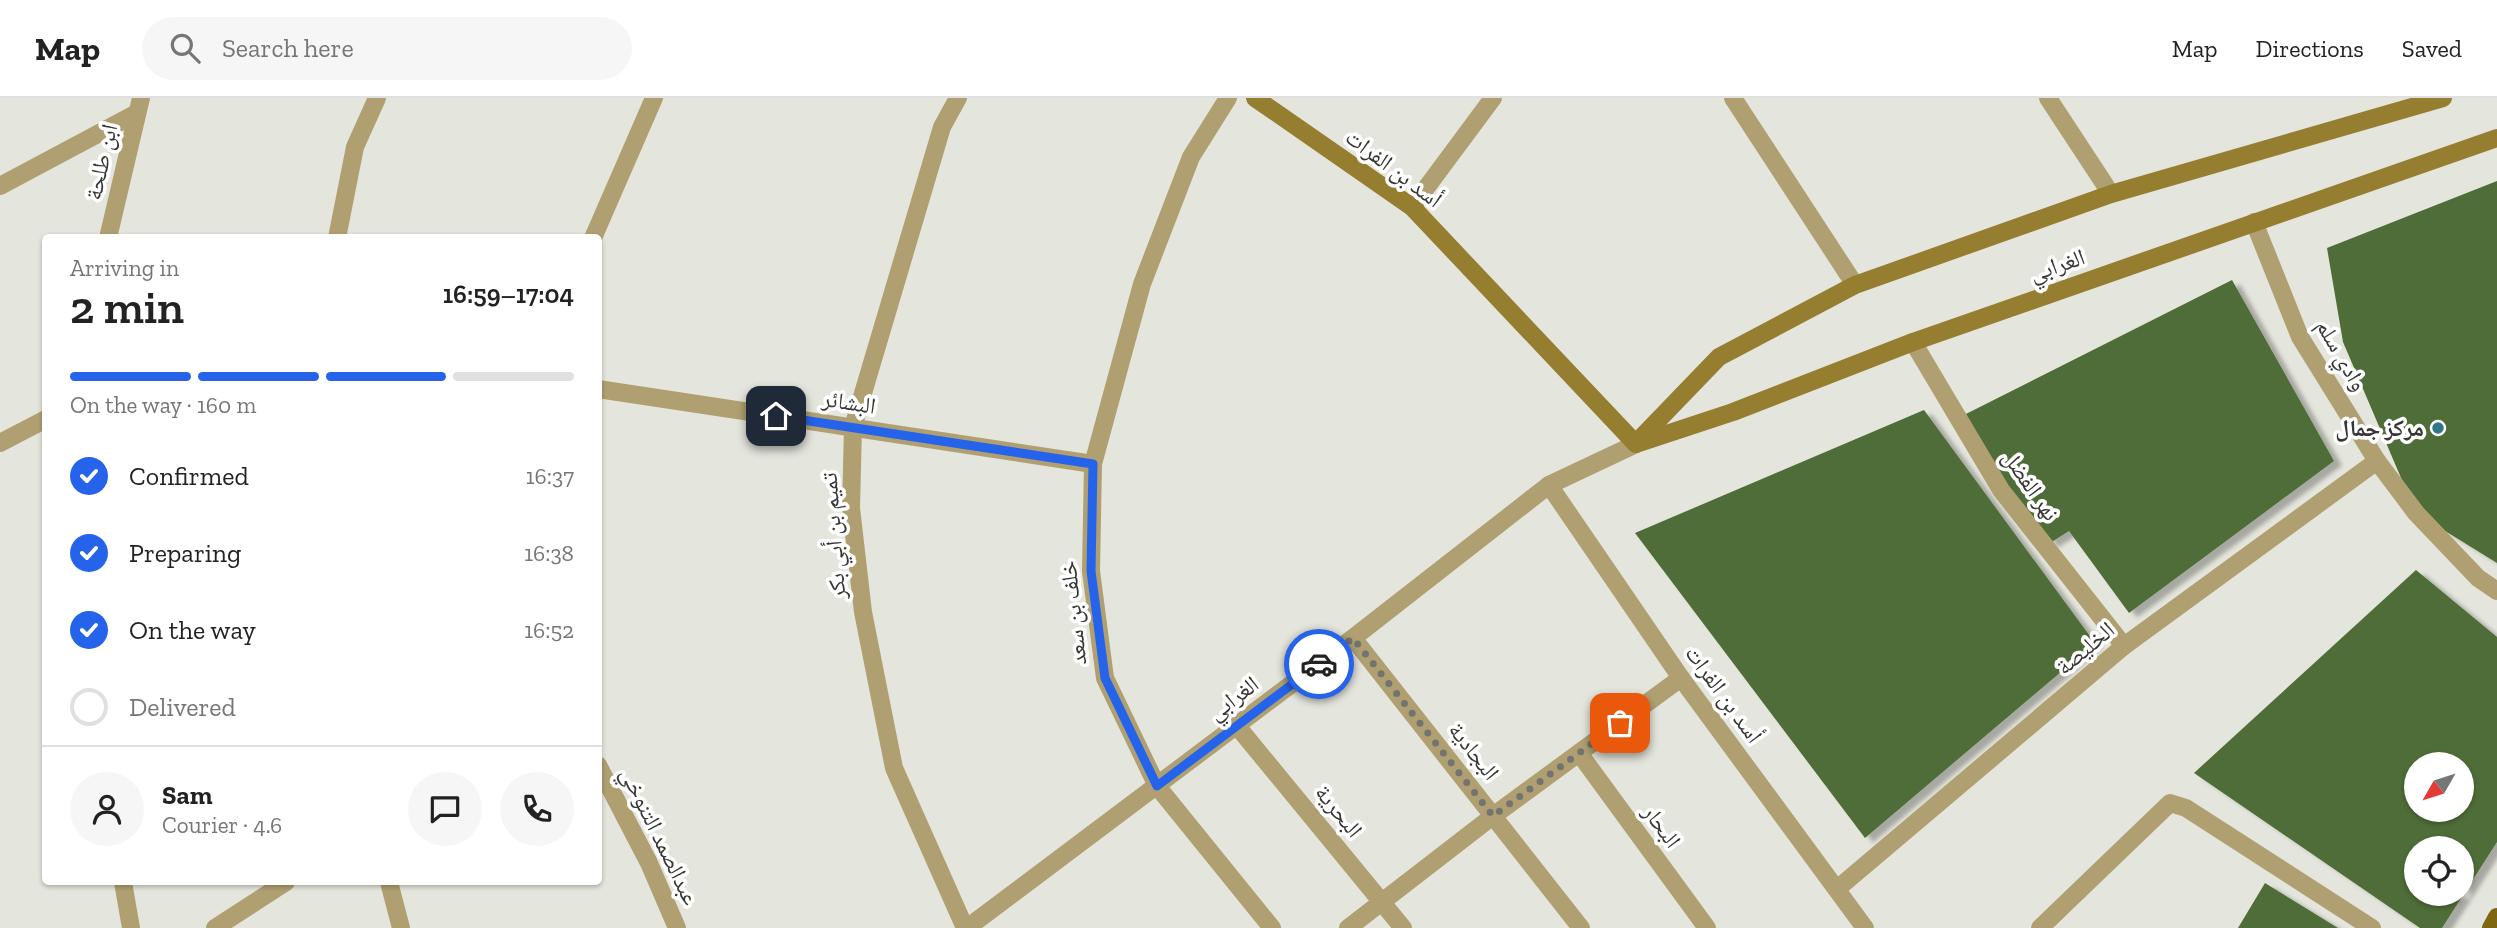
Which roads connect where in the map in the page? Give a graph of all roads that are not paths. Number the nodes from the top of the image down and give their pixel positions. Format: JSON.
{"nodes":[{"id":1,"x":377,"y":98,"type":"edge"},
{"id":2,"x":654,"y":98,"type":"edge"},
{"id":3,"x":958,"y":98,"type":"edge"},
{"id":4,"x":1228,"y":98,"type":"edge"},
{"id":5,"x":1255,"y":98,"type":"edge"},
{"id":6,"x":1493,"y":98,"type":"edge"},
{"id":7,"x":1733,"y":98,"type":"edge"},
{"id":8,"x":2048,"y":98,"type":"edge"},
{"id":9,"x":2443,"y":98,"type":"edge"},
{"id":10,"x":139,"y":106,"type":"edge"},
{"id":11,"x":2497,"y":138,"type":"edge"},
{"id":12,"x":0,"y":186,"type":"edge"},
{"id":13,"x":2111,"y":194,"type":"junction"},
{"id":14,"x":1412,"y":207,"type":"junction"},
{"id":15,"x":2254,"y":222,"type":"junction"},
{"id":16,"x":109,"y":234,"type":"edge"},
{"id":17,"x":338,"y":234,"type":"edge"},
{"id":18,"x":595,"y":234,"type":"edge"},
{"id":19,"x":1855,"y":285,"type":"junction"},
{"id":20,"x":1913,"y":342,"type":"junction"},
{"id":21,"x":602,"y":390,"type":"edge"},
{"id":22,"x":42,"y":421,"type":"edge"},
{"id":23,"x":853,"y":427,"type":"junction"},
{"id":24,"x":0,"y":443,"type":"edge"},
{"id":25,"x":1636,"y":444,"type":"junction"},
{"id":26,"x":2377,"y":461,"type":"junction"},
{"id":27,"x":1093,"y":464,"type":"junction"},
{"id":28,"x":1549,"y":485,"type":"junction"},
{"id":29,"x":2497,"y":591,"type":"edge"},
{"id":30,"x":1353,"y":638,"type":"junction"},
{"id":31,"x":2124,"y":646,"type":"junction"},
{"id":32,"x":1681,"y":678,"type":"junction"},
{"id":33,"x":1237,"y":726,"type":"junction"},
{"id":34,"x":1579,"y":753,"type":"junction"},
{"id":35,"x":602,"y":773,"type":"edge"},
{"id":36,"x":1157,"y":786,"type":"junction"},
{"id":37,"x":1493,"y":816,"type":"junction"},
{"id":38,"x":124,"y":885,"type":"edge"},
{"id":39,"x":281,"y":885,"type":"edge"},
{"id":40,"x":390,"y":885,"type":"edge"},
{"id":41,"x":1836,"y":889,"type":"junction"},
{"id":42,"x":1381,"y":902,"type":"junction"},
{"id":43,"x":2497,"y":917,"type":"edge"},
{"id":44,"x":131,"y":928,"type":"edge"},
{"id":45,"x":215,"y":928,"type":"edge"},
{"id":46,"x":401,"y":928,"type":"edge"},
{"id":47,"x":677,"y":928,"type":"edge"},
{"id":48,"x":966,"y":928,"type":"edge"},
{"id":49,"x":1272,"y":928,"type":"edge"},
{"id":50,"x":1349,"y":928,"type":"edge"},
{"id":51,"x":1403,"y":928,"type":"edge"},
{"id":52,"x":1581,"y":928,"type":"edge"},
{"id":53,"x":1707,"y":928,"type":"edge"},
{"id":54,"x":1865,"y":928,"type":"edge"},
{"id":55,"x":2040,"y":928,"type":"edge"},
{"id":56,"x":2372,"y":928,"type":"edge"},
{"id":57,"x":2491,"y":928,"type":"edge"}],
"edges":[{"from":1,"to":17,"type":"street"},
{"from":2,"to":18,"type":"street"},
{"from":3,"to":23,"type":"street","name":"تميم بن أبي بكر"},
{"from":4,"to":27,"type":"street","name":"خلف بن سعد"},
{"from":5,"to":14,"type":"street","name":"أسد بن الفرات"},
{"from":6,"to":14,"type":"street"},
{"from":7,"to":19,"type":"street"},
{"from":8,"to":13,"type":"street"},
{"from":9,"to":13,"type":"street","name":"الغرابي"},
{"from":10,"to":12,"type":"street"},
{"from":10,"to":16,"type":"street","name":"ابن طلحة"},
{"from":11,"to":15,"type":"street","name":"الغرابي"},
{"from":13,"to":19,"type":"street","name":"الغرابي"},
{"from":14,"to":25,"type":"street","name":"أسد بن الفرات"},
{"from":15,"to":20,"type":"street","name":"الغرابي"},
{"from":15,"to":26,"type":"street","name":"وادي سلم"},
{"from":19,"to":25,"type":"street","name":"الغرابي"},
{"from":20,"to":25,"type":"street","name":"الغرابي"},
{"from":20,"to":31,"type":"street","name":"نهر الفضل"},
{"from":21,"to":23,"type":"street","name":"البشائر"},
{"from":22,"to":24,"type":"street"},
{"from":23,"to":27,"type":"street","name":"البشائر"},
{"from":23,"to":48,"type":"street","name":"تميم بن أبي بكر"},
{"from":25,"to":28,"type":"street","name":"الغرابي"},
{"from":26,"to":29,"type":"street","name":"وادي سلم"},
{"from":26,"to":31,"type":"street","name":"الخليصة"},
{"from":27,"to":36,"type":"street","name":"خلف بن سعد"},
{"from":28,"to":30,"type":"street","name":"الغرابي"},
{"from":28,"to":32,"type":"street","name":"أسد بن الفرات"},
{"from":30,"to":33,"type":"street","name":"الغرابي"},
{"from":30,"to":37,"type":"street","name":"البجادية"},
{"from":31,"to":41,"type":"street","name":"الخليصة"},
{"from":32,"to":34,"type":"street"},
{"from":32,"to":41,"type":"street","name":"أسد بن الفرات"},
{"from":33,"to":36,"type":"street","name":"الغرابي"},
{"from":33,"to":42,"type":"street","name":"البحرية"},
{"from":34,"to":37,"type":"street"},
{"from":34,"to":53,"type":"street","name":"البحار"},
{"from":35,"to":47,"type":"street","name":"عبدالصمد التنوخي"},
{"from":36,"to":48,"type":"street","name":"الغرابي"},
{"from":36,"to":49,"type":"street","name":"خلف بن سعد"},
{"from":37,"to":42,"type":"street"},
{"from":37,"to":52,"type":"street","name":"البجادية"},
{"from":38,"to":44,"type":"street"},
{"from":39,"to":45,"type":"street"},
{"from":40,"to":46,"type":"street"},
{"from":41,"to":54,"type":"street","name":"أسد بن الفرات"},
{"from":42,"to":50,"type":"street"},
{"from":42,"to":51,"type":"street","name":"البحرية"},
{"from":43,"to":57,"type":"main road"},
{"from":55,"to":56,"type":"street"}]}
